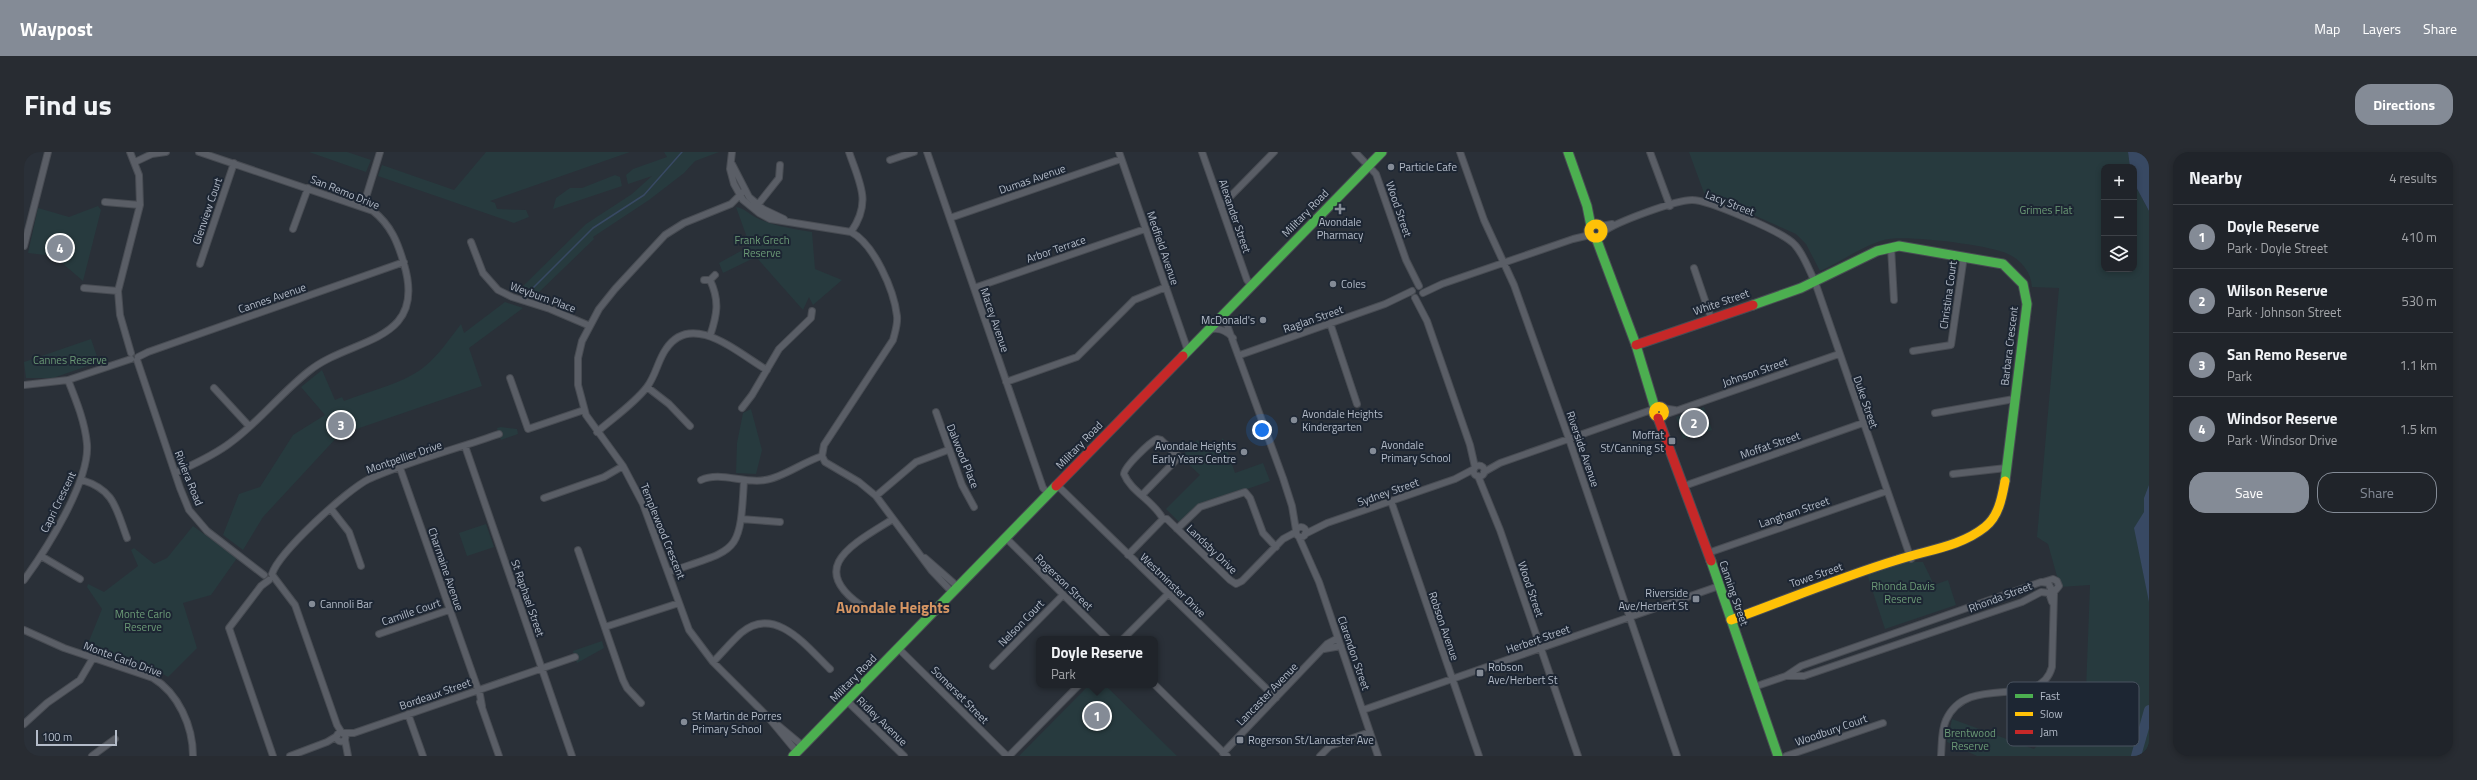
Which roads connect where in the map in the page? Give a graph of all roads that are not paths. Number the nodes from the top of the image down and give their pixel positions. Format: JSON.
{"nodes":[{"id":1,"x":48,"y":152,"type":"edge"},
{"id":2,"x":130,"y":152,"type":"edge"},
{"id":3,"x":166,"y":152,"type":"edge"},
{"id":4,"x":199,"y":152,"type":"edge"},
{"id":5,"x":380,"y":152,"type":"edge"},
{"id":6,"x":732,"y":152,"type":"edge"},
{"id":7,"x":849,"y":152,"type":"edge"},
{"id":8,"x":914,"y":152,"type":"edge"},
{"id":9,"x":927,"y":152,"type":"edge"},
{"id":10,"x":1119,"y":152,"type":"edge"},
{"id":11,"x":1202,"y":152,"type":"edge"},
{"id":12,"x":1274,"y":152,"type":"edge"},
{"id":13,"x":1355,"y":152,"type":"edge"},
{"id":14,"x":1382,"y":152,"type":"edge"},
{"id":15,"x":1460,"y":152,"type":"edge"},
{"id":16,"x":1568,"y":152,"type":"edge"},
{"id":17,"x":1650,"y":152,"type":"edge"},
{"id":18,"x":1121,"y":159,"type":"junction"},
{"id":19,"x":890,"y":160,"type":"dead end"},
{"id":20,"x":135,"y":162,"type":"junction"},
{"id":21,"x":234,"y":164,"type":"junction"},
{"id":22,"x":780,"y":165,"type":"dead end"},
{"id":23,"x":1369,"y":166,"type":"junction"},
{"id":24,"x":788,"y":172,"type":"dead end"},
{"id":25,"x":780,"y":174,"type":"junction"},
{"id":26,"x":308,"y":188,"type":"junction"},
{"id":27,"x":741,"y":194,"type":"junction"},
{"id":28,"x":105,"y":202,"type":"dead end"},
{"id":29,"x":140,"y":205,"type":"junction"},
{"id":30,"x":1221,"y":206,"type":"junction"},
{"id":31,"x":1670,"y":206,"type":"junction"},
{"id":32,"x":363,"y":207,"type":"junction"},
{"id":33,"x":756,"y":207,"type":"junction"},
{"id":34,"x":950,"y":218,"type":"junction"},
{"id":35,"x":293,"y":229,"type":"dead end"},
{"id":36,"x":1145,"y":230,"type":"junction"},
{"id":37,"x":1596,"y":231,"type":"junction"},
{"id":38,"x":851,"y":232,"type":"junction"},
{"id":39,"x":471,"y":242,"type":"dead end"},
{"id":40,"x":24,"y":246,"type":"edge"},
{"id":41,"x":1891,"y":247,"type":"junction"},
{"id":42,"x":1800,"y":253,"type":"joint"},
{"id":43,"x":1964,"y":256,"type":"junction"},
{"id":44,"x":404,"y":262,"type":"junction"},
{"id":45,"x":1503,"y":263,"type":"junction"},
{"id":46,"x":200,"y":264,"type":"dead end"},
{"id":47,"x":1694,"y":268,"type":"dead end"},
{"id":48,"x":715,"y":275,"type":"dead end"},
{"id":49,"x":1815,"y":282,"type":"junction"},
{"id":50,"x":1251,"y":285,"type":"junction"},
{"id":51,"x":1166,"y":287,"type":"junction"},
{"id":52,"x":84,"y":288,"type":"dead end"},
{"id":53,"x":974,"y":288,"type":"junction"},
{"id":54,"x":118,"y":291,"type":"junction"},
{"id":55,"x":1417,"y":292,"type":"junction"},
{"id":56,"x":1894,"y":300,"type":"dead end"},
{"id":57,"x":1223,"y":314,"type":"junction"},
{"id":58,"x":813,"y":317,"type":"dead end"},
{"id":59,"x":1711,"y":318,"type":"junction"},
{"id":60,"x":1330,"y":323,"type":"junction"},
{"id":61,"x":590,"y":326,"type":"junction"},
{"id":62,"x":1206,"y":332,"type":"junction"},
{"id":63,"x":710,"y":336,"type":"junction"},
{"id":64,"x":1235,"y":341,"type":"junction"},
{"id":65,"x":1636,"y":345,"type":"junction"},
{"id":66,"x":1188,"y":350,"type":"junction"},
{"id":67,"x":1913,"y":351,"type":"dead end"},
{"id":68,"x":1839,"y":354,"type":"junction"},
{"id":69,"x":1240,"y":355,"type":"junction"},
{"id":70,"x":134,"y":356,"type":"junction"},
{"id":71,"x":767,"y":370,"type":"junction"},
{"id":72,"x":510,"y":378,"type":"dead end"},
{"id":73,"x":68,"y":380,"type":"junction"},
{"id":74,"x":1006,"y":382,"type":"junction"},
{"id":75,"x":24,"y":385,"type":"edge"},
{"id":76,"x":647,"y":386,"type":"junction"},
{"id":77,"x":214,"y":388,"type":"dead end"},
{"id":78,"x":739,"y":399,"type":"dead end"},
{"id":79,"x":2014,"y":399,"type":"junction"},
{"id":80,"x":1357,"y":404,"type":"dead end"},
{"id":81,"x":584,"y":410,"type":"junction"},
{"id":82,"x":936,"y":412,"type":"dead end"},
{"id":83,"x":1659,"y":412,"type":"junction"},
{"id":84,"x":1935,"y":413,"type":"dead end"},
{"id":85,"x":1863,"y":423,"type":"junction"},
{"id":86,"x":249,"y":426,"type":"junction"},
{"id":87,"x":690,"y":426,"type":"dead end"},
{"id":88,"x":597,"y":432,"type":"junction"},
{"id":89,"x":499,"y":434,"type":"dead end"},
{"id":90,"x":1569,"y":439,"type":"junction"},
{"id":91,"x":466,"y":446,"type":"junction"},
{"id":92,"x":948,"y":450,"type":"junction"},
{"id":93,"x":822,"y":456,"type":"junction"},
{"id":94,"x":623,"y":466,"type":"junction"},
{"id":95,"x":400,"y":468,"type":"junction"},
{"id":96,"x":2006,"y":468,"type":"junction"},
{"id":97,"x":709,"y":469,"type":"dead end"},
{"id":98,"x":1479,"y":471,"type":"junction"},
{"id":99,"x":175,"y":474,"type":"junction"},
{"id":100,"x":1953,"y":474,"type":"dead end"},
{"id":101,"x":709,"y":476,"type":"junction"},
{"id":102,"x":82,"y":480,"type":"junction"},
{"id":103,"x":701,"y":480,"type":"dead end"},
{"id":104,"x":744,"y":480,"type":"junction"},
{"id":105,"x":1057,"y":485,"type":"junction"},
{"id":106,"x":1684,"y":486,"type":"junction"},
{"id":107,"x":1887,"y":491,"type":"junction"},
{"id":108,"x":1048,"y":493,"type":"junction"},
{"id":109,"x":1142,"y":495,"type":"junction"},
{"id":110,"x":876,"y":496,"type":"junction"},
{"id":111,"x":544,"y":498,"type":"dead end"},
{"id":112,"x":1391,"y":502,"type":"junction"},
{"id":113,"x":974,"y":507,"type":"dead end"},
{"id":114,"x":331,"y":510,"type":"junction"},
{"id":115,"x":742,"y":519,"type":"junction"},
{"id":116,"x":893,"y":519,"type":"junction"},
{"id":117,"x":1162,"y":519,"type":"junction"},
{"id":118,"x":780,"y":522,"type":"dead end"},
{"id":119,"x":1178,"y":529,"type":"junction"},
{"id":120,"x":1300,"y":533,"type":"junction"},
{"id":121,"x":127,"y":538,"type":"dead end"},
{"id":122,"x":1006,"y":538,"type":"junction"},
{"id":123,"x":1276,"y":547,"type":"junction"},
{"id":124,"x":578,"y":550,"type":"dead end"},
{"id":125,"x":1708,"y":553,"type":"junction"},
{"id":126,"x":1128,"y":555,"type":"junction"},
{"id":127,"x":41,"y":556,"type":"junction"},
{"id":128,"x":1911,"y":559,"type":"junction"},
{"id":129,"x":361,"y":566,"type":"dead end"},
{"id":130,"x":669,"y":572,"type":"junction"},
{"id":131,"x":268,"y":576,"type":"junction"},
{"id":132,"x":80,"y":579,"type":"dead end"},
{"id":133,"x":24,"y":580,"type":"edge"},
{"id":134,"x":1719,"y":586,"type":"junction"},
{"id":135,"x":955,"y":589,"type":"junction"},
{"id":136,"x":1168,"y":594,"type":"junction"},
{"id":137,"x":1063,"y":595,"type":"junction"},
{"id":138,"x":679,"y":603,"type":"junction"},
{"id":139,"x":2054,"y":609,"type":"junction"},
{"id":140,"x":449,"y":610,"type":"junction"},
{"id":141,"x":868,"y":610,"type":"dead end"},
{"id":142,"x":1629,"y":619,"type":"junction"},
{"id":143,"x":1731,"y":620,"type":"junction"},
{"id":144,"x":605,"y":628,"type":"junction"},
{"id":145,"x":24,"y":630,"type":"edge"},
{"id":146,"x":379,"y":634,"type":"dead end"},
{"id":147,"x":1105,"y":636,"type":"edge"},
{"id":148,"x":1127,"y":636,"type":"edge"},
{"id":149,"x":1338,"y":638,"type":"junction"},
{"id":150,"x":1341,"y":646,"type":"junction"},
{"id":151,"x":898,"y":648,"type":"junction"},
{"id":152,"x":1324,"y":649,"type":"junction"},
{"id":153,"x":1540,"y":649,"type":"junction"},
{"id":154,"x":575,"y":657,"type":"dead end"},
{"id":155,"x":93,"y":658,"type":"junction"},
{"id":156,"x":713,"y":662,"type":"junction"},
{"id":157,"x":993,"y":666,"type":"dead end"},
{"id":158,"x":542,"y":668,"type":"junction"},
{"id":159,"x":830,"y":669,"type":"dead end"},
{"id":160,"x":1786,"y":676,"type":"junction"},
{"id":161,"x":1453,"y":680,"type":"junction"},
{"id":162,"x":2045,"y":682,"type":"edge"},
{"id":163,"x":1754,"y":687,"type":"junction"},
{"id":164,"x":1076,"y":688,"type":"edge"},
{"id":165,"x":1158,"y":688,"type":"edge"},
{"id":166,"x":476,"y":690,"type":"junction"},
{"id":167,"x":2007,"y":691,"type":"edge"},
{"id":168,"x":1276,"y":698,"type":"junction"},
{"id":169,"x":847,"y":701,"type":"junction"},
{"id":170,"x":641,"y":703,"type":"dead end"},
{"id":171,"x":1363,"y":710,"type":"junction"},
{"id":172,"x":408,"y":714,"type":"junction"},
{"id":173,"x":1883,"y":723,"type":"dead end"},
{"id":174,"x":24,"y":724,"type":"edge"},
{"id":175,"x":1370,"y":732,"type":"junction"},
{"id":176,"x":341,"y":737,"type":"junction"},
{"id":177,"x":115,"y":739,"type":"dead end"},
{"id":178,"x":798,"y":751,"type":"edge"},
{"id":179,"x":347,"y":753,"type":"edge"},
{"id":180,"x":1225,"y":754,"type":"edge"},
{"id":181,"x":92,"y":756,"type":"edge"},
{"id":182,"x":193,"y":756,"type":"edge"},
{"id":183,"x":273,"y":756,"type":"edge"},
{"id":184,"x":290,"y":756,"type":"edge"},
{"id":185,"x":423,"y":756,"type":"edge"},
{"id":186,"x":499,"y":756,"type":"edge"},
{"id":187,"x":572,"y":756,"type":"edge"},
{"id":188,"x":904,"y":756,"type":"edge"},
{"id":189,"x":1008,"y":756,"type":"edge"},
{"id":190,"x":1320,"y":756,"type":"edge"},
{"id":191,"x":1378,"y":756,"type":"edge"},
{"id":192,"x":1479,"y":756,"type":"edge"},
{"id":193,"x":1578,"y":756,"type":"edge"},
{"id":194,"x":1677,"y":756,"type":"edge"},
{"id":195,"x":1778,"y":756,"type":"edge"},
{"id":196,"x":1786,"y":756,"type":"edge"},
{"id":197,"x":1941,"y":756,"type":"edge"}],
"edges":[{"from":1,"to":40,"type":"street"},
{"from":2,"to":20,"type":"street","name":"Riviera Road"},
{"from":3,"to":20,"type":"street"},
{"from":4,"to":21,"type":"street","name":"San Remo Drive"},
{"from":5,"to":32,"type":"street"},
{"from":6,"to":27,"type":"street"},
{"from":7,"to":38,"type":"street"},
{"from":8,"to":19,"type":"street"},
{"from":9,"to":34,"type":"street","name":"Macey Avenue"},
{"from":10,"to":18,"type":"street","name":"Medfield Avenue"},
{"from":11,"to":30,"type":"street","name":"Alexander Street"},
{"from":12,"to":30,"type":"street"},
{"from":13,"to":23,"type":"street","name":"Wood Street"},
{"from":14,"to":23,"type":"street","name":"Military Road"},
{"from":15,"to":45,"type":"street","name":"Riverside Avenue"},
{"from":16,"to":37,"type":"street","name":"Canning Street"},
{"from":17,"to":31,"type":"street"},
{"from":18,"to":34,"type":"street","name":"Dumas Avenue"},
{"from":18,"to":36,"type":"street","name":"Medfield Avenue"},
{"from":20,"to":29,"type":"street","name":"Riviera Road"},
{"from":21,"to":26,"type":"street","name":"San Remo Drive"},
{"from":21,"to":46,"type":"street","name":"Glenview Court"},
{"from":22,"to":25,"type":"street"},
{"from":23,"to":50,"type":"street","name":"Military Road"},
{"from":23,"to":55,"type":"street","name":"Wood Street"},
{"from":24,"to":25,"type":"street"},
{"from":25,"to":33,"type":"street"},
{"from":26,"to":32,"type":"street","name":"San Remo Drive"},
{"from":26,"to":35,"type":"street"},
{"from":27,"to":33,"type":"street"},
{"from":27,"to":61,"type":"street","name":"Templewood Crescent"},
{"from":28,"to":29,"type":"street"},
{"from":29,"to":54,"type":"street","name":"Riviera Road"},
{"from":30,"to":50,"type":"street","name":"Alexander Street"},
{"from":31,"to":37,"type":"street","name":"Lacy Street"},
{"from":31,"to":42,"type":"street","name":"Lacy Street"},
{"from":32,"to":44,"type":"street","name":"San Remo Drive"},
{"from":33,"to":38,"type":"street"},
{"from":34,"to":53,"type":"street","name":"Macey Avenue"},
{"from":36,"to":51,"type":"street","name":"Medfield Avenue"},
{"from":36,"to":53,"type":"street","name":"Arbor Terrace"},
{"from":37,"to":45,"type":"street","name":"Raglan Street"},
{"from":37,"to":65,"type":"street","name":"Canning Street"},
{"from":38,"to":93,"type":"street"},
{"from":39,"to":61,"type":"street","name":"Weyburn Place"},
{"from":41,"to":43,"type":"street","name":"Barbara Crescent"},
{"from":41,"to":49,"type":"street","name":"Barbara Crescent"},
{"from":41,"to":56,"type":"street"},
{"from":42,"to":49,"type":"street","name":"Duke Street"},
{"from":43,"to":67,"type":"street","name":"Christina Court"},
{"from":43,"to":79,"type":"street","name":"Barbara Crescent"},
{"from":44,"to":70,"type":"street","name":"Cannes Avenue"},
{"from":44,"to":86,"type":"street","name":"San Remo Drive"},
{"from":45,"to":55,"type":"street","name":"Raglan Street"},
{"from":45,"to":90,"type":"street","name":"Riverside Avenue"},
{"from":47,"to":59,"type":"street"},
{"from":48,"to":63,"type":"street"},
{"from":49,"to":59,"type":"street","name":"White Street"},
{"from":49,"to":68,"type":"street","name":"Duke Street"},
{"from":50,"to":57,"type":"street","name":"Military Road"},
{"from":51,"to":66,"type":"street","name":"Medfield Avenue"},
{"from":51,"to":74,"type":"street"},
{"from":52,"to":54,"type":"street"},
{"from":53,"to":74,"type":"street","name":"Macey Avenue"},
{"from":54,"to":70,"type":"street","name":"Riviera Road"},
{"from":55,"to":60,"type":"street","name":"Raglan Street"},
{"from":55,"to":98,"type":"street","name":"Wood Street"},
{"from":57,"to":62,"type":"street","name":"Military Road"},
{"from":57,"to":64,"type":"street","name":"Clarendon Street"},
{"from":58,"to":71,"type":"street"},
{"from":59,"to":65,"type":"street","name":"White Street"},
{"from":60,"to":69,"type":"street","name":"Raglan Street"},
{"from":60,"to":80,"type":"street"},
{"from":61,"to":81,"type":"street","name":"Templewood Crescent"},
{"from":62,"to":64,"type":"street"},
{"from":62,"to":66,"type":"street","name":"Military Road"},
{"from":63,"to":71,"type":"street"},
{"from":63,"to":76,"type":"street"},
{"from":64,"to":69,"type":"street","name":"Clarendon Street"},
{"from":65,"to":83,"type":"street","name":"Canning Street"},
{"from":66,"to":105,"type":"street","name":"Military Road"},
{"from":68,"to":83,"type":"street","name":"Johnson Street"},
{"from":68,"to":85,"type":"street","name":"Duke Street"},
{"from":69,"to":120,"type":"street","name":"Clarendon Street"},
{"from":70,"to":73,"type":"street","name":"Cannes Avenue"},
{"from":70,"to":99,"type":"street","name":"Riviera Road"},
{"from":71,"to":78,"type":"street"},
{"from":72,"to":81,"type":"street"},
{"from":73,"to":75,"type":"street","name":"Cannes Avenue"},
{"from":73,"to":102,"type":"street","name":"Capri Crescent"},
{"from":74,"to":108,"type":"street","name":"Macey Avenue"},
{"from":76,"to":87,"type":"street"},
{"from":76,"to":88,"type":"street"},
{"from":77,"to":86,"type":"street"},
{"from":79,"to":84,"type":"street"},
{"from":79,"to":96,"type":"street","name":"Barbara Crescent"},
{"from":81,"to":88,"type":"street","name":"Templewood Crescent"},
{"from":82,"to":92,"type":"street","name":"Dalwood Place"},
{"from":83,"to":90,"type":"street","name":"Sydney Street"},
{"from":83,"to":106,"type":"street","name":"Canning Street"},
{"from":85,"to":106,"type":"street","name":"Moffat Street"},
{"from":85,"to":107,"type":"street","name":"Duke Street"},
{"from":86,"to":99,"type":"street","name":"San Remo Drive"},
{"from":88,"to":94,"type":"street","name":"Templewood Crescent"},
{"from":89,"to":91,"type":"street","name":"Montpellier Drive"},
{"from":90,"to":98,"type":"street","name":"Sydney Street"},
{"from":90,"to":142,"type":"street","name":"Riverside Avenue"},
{"from":91,"to":95,"type":"street","name":"Montpellier Drive"},
{"from":91,"to":158,"type":"street","name":"St Raphael Street"},
{"from":92,"to":110,"type":"street"},
{"from":92,"to":113,"type":"street","name":"Dalwood Place"},
{"from":93,"to":104,"type":"street"},
{"from":93,"to":110,"type":"street"},
{"from":94,"to":111,"type":"street"},
{"from":94,"to":130,"type":"street","name":"Templewood Crescent"},
{"from":95,"to":114,"type":"street","name":"Montpellier Drive"},
{"from":95,"to":140,"type":"street","name":"Charmaine Avenue"},
{"from":96,"to":100,"type":"street"},
{"from":96,"to":128,"type":"street","name":"Barbara Crescent"},
{"from":97,"to":101,"type":"street"},
{"from":98,"to":112,"type":"street","name":"Sydney Street"},
{"from":98,"to":153,"type":"street","name":"Wood Street"},
{"from":99,"to":131,"type":"street","name":"Riviera Road"},
{"from":101,"to":103,"type":"street"},
{"from":101,"to":104,"type":"street"},
{"from":102,"to":121,"type":"street"},
{"from":102,"to":127,"type":"street","name":"Capri Crescent"},
{"from":104,"to":115,"type":"street"},
{"from":105,"to":108,"type":"street","name":"Military Road"},
{"from":105,"to":126,"type":"street","name":"Westminster Drive"},
{"from":106,"to":125,"type":"street","name":"Canning Street"},
{"from":107,"to":125,"type":"street","name":"Langham Street"},
{"from":107,"to":128,"type":"street","name":"Duke Street"},
{"from":108,"to":122,"type":"street","name":"Military Road"},
{"from":109,"to":109,"type":"street"},
{"from":109,"to":117,"type":"street"},
{"from":110,"to":116,"type":"street"},
{"from":112,"to":120,"type":"street","name":"Sydney Street"},
{"from":112,"to":161,"type":"street","name":"Robson Avenue"},
{"from":114,"to":129,"type":"street"},
{"from":114,"to":131,"type":"street","name":"Montpellier Drive"},
{"from":115,"to":118,"type":"street"},
{"from":115,"to":130,"type":"street"},
{"from":116,"to":135,"type":"street"},
{"from":116,"to":141,"type":"street"},
{"from":117,"to":119,"type":"street","name":"Landsby Drive"},
{"from":117,"to":126,"type":"street"},
{"from":119,"to":123,"type":"street","name":"Landsby Drive"},
{"from":119,"to":123,"type":"street"},
{"from":120,"to":123,"type":"street","name":"Landsby Drive"},
{"from":120,"to":149,"type":"street","name":"Clarendon Street"},
{"from":122,"to":135,"type":"street","name":"Military Road"},
{"from":122,"to":137,"type":"street","name":"Rogerson Street"},
{"from":124,"to":144,"type":"street"},
{"from":125,"to":134,"type":"street","name":"Canning Street"},
{"from":126,"to":136,"type":"street","name":"Westminster Drive"},
{"from":127,"to":132,"type":"street"},
{"from":127,"to":133,"type":"street","name":"Capri Crescent"},
{"from":128,"to":143,"type":"street","name":"Towe Street"},
{"from":130,"to":138,"type":"street","name":"Templewood Crescent"},
{"from":131,"to":176,"type":"street","name":"Riviera Road"},
{"from":131,"to":183,"type":"street","name":"Montpellier Drive"},
{"from":134,"to":142,"type":"street","name":"Herbert Street"},
{"from":134,"to":143,"type":"street","name":"Canning Street"},
{"from":135,"to":151,"type":"street","name":"Military Road"},
{"from":136,"to":148,"type":"street"},
{"from":136,"to":168,"type":"street","name":"Westminster Drive"},
{"from":137,"to":147,"type":"street","name":"Rogerson Street"},
{"from":137,"to":157,"type":"street","name":"Nelson Court"},
{"from":138,"to":144,"type":"street"},
{"from":138,"to":156,"type":"street","name":"Templewood Crescent"},
{"from":139,"to":160,"type":"street","name":"Rhonda Street"},
{"from":139,"to":160,"type":"street","name":"Rhonda Street"},
{"from":139,"to":162,"type":"street"},
{"from":140,"to":146,"type":"street","name":"Camille Court"},
{"from":140,"to":166,"type":"street","name":"Charmaine Avenue"},
{"from":142,"to":153,"type":"street","name":"Herbert Street"},
{"from":142,"to":194,"type":"street","name":"Riverside Avenue"},
{"from":143,"to":163,"type":"street","name":"Canning Street"},
{"from":144,"to":170,"type":"street"},
{"from":145,"to":155,"type":"street","name":"Monte Carlo Drive"},
{"from":149,"to":150,"type":"street","name":"Clarendon Street"},
{"from":149,"to":152,"type":"street","name":"Lancaster Avenue"},
{"from":150,"to":152,"type":"street"},
{"from":150,"to":171,"type":"street","name":"Clarendon Street"},
{"from":151,"to":169,"type":"street","name":"Military Road"},
{"from":151,"to":189,"type":"street","name":"Somerset Street"},
{"from":152,"to":168,"type":"street","name":"Lancaster Avenue"},
{"from":153,"to":161,"type":"street","name":"Herbert Street"},
{"from":153,"to":193,"type":"street","name":"Wood Street"},
{"from":154,"to":158,"type":"street","name":"Bordeaux Street"},
{"from":155,"to":174,"type":"street"},
{"from":155,"to":182,"type":"street","name":"Monte Carlo Drive"},
{"from":156,"to":159,"type":"street"},
{"from":156,"to":178,"type":"street","name":"Templewood Crescent"},
{"from":158,"to":166,"type":"street","name":"Bordeaux Street"},
{"from":158,"to":187,"type":"street","name":"St Raphael Street"},
{"from":160,"to":163,"type":"street","name":"Rhonda Street"},
{"from":161,"to":171,"type":"street","name":"Herbert Street"},
{"from":161,"to":192,"type":"street","name":"Robson Avenue"},
{"from":163,"to":195,"type":"street","name":"Canning Street"},
{"from":164,"to":189,"type":"street"},
{"from":165,"to":180,"type":"street"},
{"from":166,"to":172,"type":"street","name":"Bordeaux Street"},
{"from":166,"to":186,"type":"street","name":"Charmaine Avenue"},
{"from":167,"to":197,"type":"street"},
{"from":168,"to":180,"type":"street","name":"Lancaster Avenue"},
{"from":169,"to":178,"type":"street","name":"Military Road"},
{"from":169,"to":188,"type":"street","name":"Ridley Avenue"},
{"from":171,"to":175,"type":"street","name":"Clarendon Street"},
{"from":172,"to":176,"type":"street","name":"Bordeaux Street"},
{"from":172,"to":185,"type":"street"},
{"from":173,"to":196,"type":"street","name":"Woodbury Court"},
{"from":175,"to":190,"type":"street"},
{"from":175,"to":191,"type":"street","name":"Clarendon Street"},
{"from":176,"to":179,"type":"street","name":"Riviera Road"},
{"from":176,"to":184,"type":"street","name":"Bordeaux Street"},
{"from":177,"to":181,"type":"street"}]}
